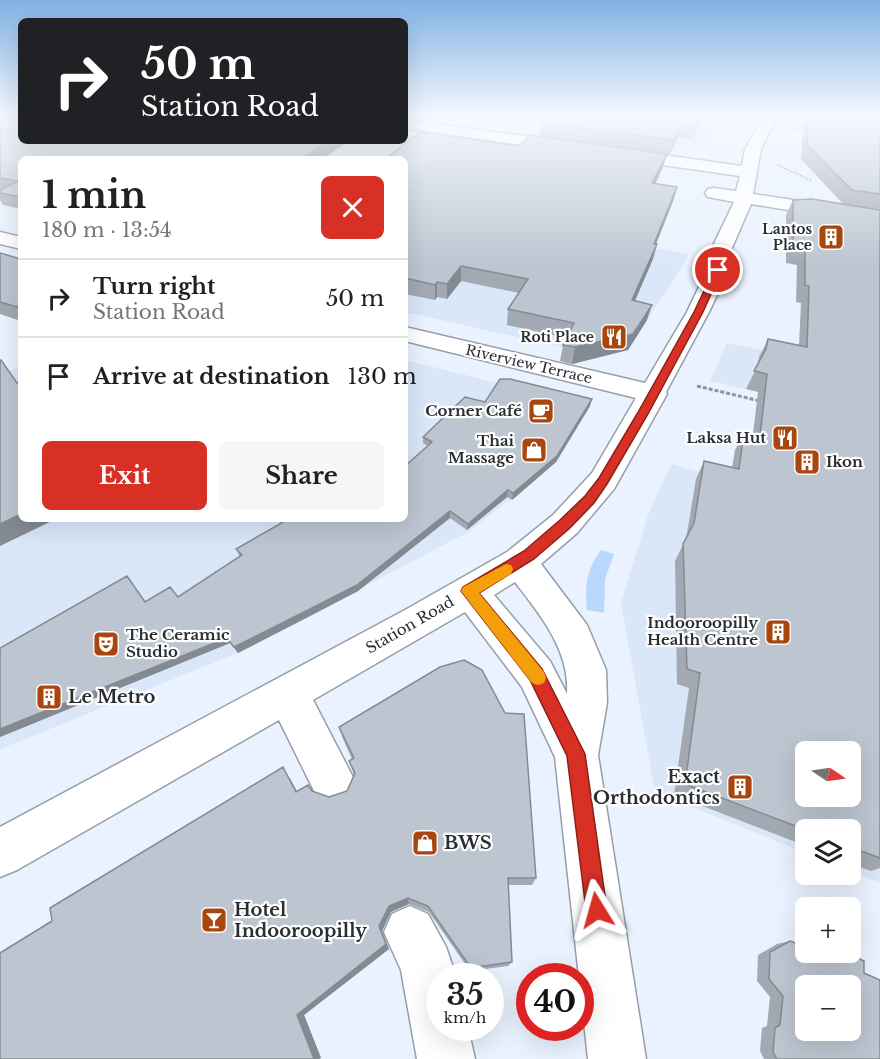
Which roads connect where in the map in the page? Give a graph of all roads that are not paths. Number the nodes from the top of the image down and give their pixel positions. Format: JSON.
{"nodes":[{"id":1,"x":714,"y":167,"type":"edge"},
{"id":2,"x":749,"y":167,"type":"edge"},
{"id":3,"x":718,"y":168,"type":"junction"},
{"id":4,"x":748,"y":172,"type":"junction"},
{"id":5,"x":744,"y":198,"type":"junction"},
{"id":6,"x":715,"y":206,"type":"junction"},
{"id":7,"x":880,"y":219,"type":"edge"},
{"id":8,"x":0,"y":238,"type":"edge"},
{"id":9,"x":18,"y":242,"type":"edge"},
{"id":10,"x":723,"y":249,"type":"junction"},
{"id":11,"x":408,"y":335,"type":"edge"},
{"id":12,"x":654,"y":394,"type":"junction"},
{"id":13,"x":519,"y":562,"type":"junction"},
{"id":14,"x":469,"y":591,"type":"junction"},
{"id":15,"x":287,"y":694,"type":"junction"},
{"id":16,"x":576,"y":754,"type":"junction"},
{"id":17,"x":334,"y":783,"type":"dead end"},
{"id":18,"x":0,"y":853,"type":"edge"},
{"id":19,"x":410,"y":932,"type":"dead end"},
{"id":20,"x":426,"y":964,"type":"edge"},
{"id":21,"x":443,"y":1041,"type":"edge"},
{"id":22,"x":618,"y":1054,"type":"edge"},
{"id":23,"x":446,"y":1059,"type":"edge"}],
"edges":[{"from":1,"to":3,"type":"street"},
{"from":2,"to":4,"type":"street","name":"Station Road"},
{"from":3,"to":4,"type":"street"},
{"from":3,"to":6,"type":"street","name":"Station Road"},
{"from":4,"to":5,"type":"street","name":"Station Road"},
{"from":5,"to":6,"type":"street"},
{"from":5,"to":7,"type":"street"},
{"from":5,"to":10,"type":"street","name":"Station Road"},
{"from":6,"to":10,"type":"street","name":"Station Road"},
{"from":8,"to":9,"type":"street"},
{"from":10,"to":12,"type":"street","name":"Station Road"},
{"from":11,"to":12,"type":"street","name":"Riverview Terrace"},
{"from":12,"to":13,"type":"street","name":"Station Road"},
{"from":13,"to":14,"type":"street","name":"Station Road"},
{"from":13,"to":16,"type":"street"},
{"from":14,"to":15,"type":"street","name":"Station Road"},
{"from":14,"to":16,"type":"street"},
{"from":15,"to":17,"type":"street"},
{"from":15,"to":18,"type":"street","name":"Station Road"},
{"from":16,"to":22,"type":"street"},
{"from":19,"to":20,"type":"street"},
{"from":21,"to":23,"type":"street"}]}
